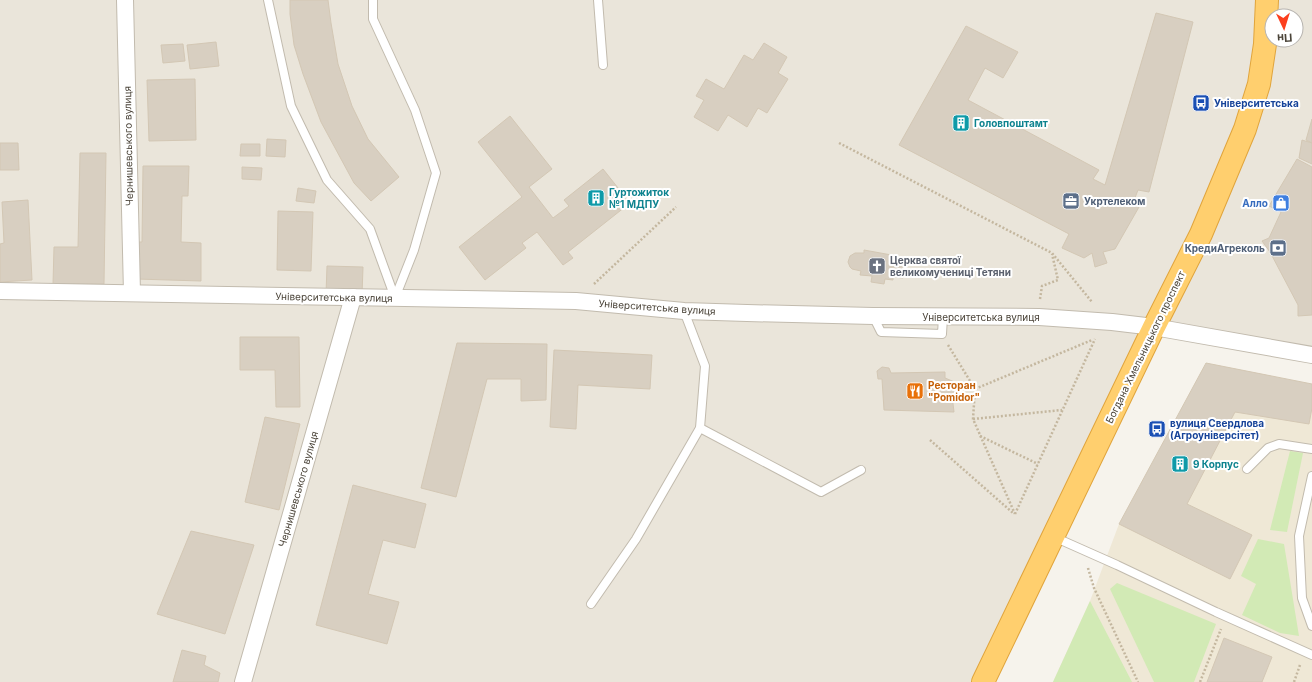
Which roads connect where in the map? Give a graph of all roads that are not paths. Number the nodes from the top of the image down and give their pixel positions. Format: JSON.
{"nodes":[{"id":1,"x":125,"y":0,"type":"edge"},
{"id":2,"x":268,"y":0,"type":"edge"},
{"id":3,"x":373,"y":0,"type":"edge"},
{"id":4,"x":598,"y":0,"type":"edge"},
{"id":5,"x":1267,"y":0,"type":"edge"},
{"id":6,"x":603,"y":65,"type":"dead end"},
{"id":7,"x":0,"y":290,"type":"edge"},
{"id":8,"x":132,"y":293,"type":"junction"},
{"id":9,"x":353,"y":297,"type":"junction"},
{"id":10,"x":395,"y":298,"type":"junction"},
{"id":11,"x":684,"y":311,"type":"junction"},
{"id":12,"x":873,"y":316,"type":"junction"},
{"id":13,"x":943,"y":317,"type":"junction"},
{"id":14,"x":1154,"y":327,"type":"junction"},
{"id":15,"x":1312,"y":355,"type":"edge"},
{"id":16,"x":700,"y":428,"type":"junction"},
{"id":17,"x":1312,"y":449,"type":"edge"},
{"id":18,"x":1247,"y":469,"type":"dead end"},
{"id":19,"x":861,"y":470,"type":"dead end"},
{"id":20,"x":1312,"y":476,"type":"edge"},
{"id":21,"x":1053,"y":536,"type":"junction"},
{"id":22,"x":591,"y":604,"type":"dead end"},
{"id":23,"x":1312,"y":626,"type":"edge"},
{"id":24,"x":1312,"y":655,"type":"edge"},
{"id":25,"x":243,"y":682,"type":"edge"},
{"id":26,"x":983,"y":682,"type":"edge"}],
"edges":[{"from":1,"to":8,"type":"street","name":"Чернишевського вулиця"},
{"from":2,"to":10,"type":"lane"},
{"from":3,"to":10,"type":"lane"},
{"from":4,"to":6,"type":"lane"},
{"from":5,"to":14,"type":"highway","name":"Богдана Хмельницького проспект"},
{"from":7,"to":8,"type":"street","name":"Університетська вулиця"},
{"from":8,"to":9,"type":"street","name":"Університетська вулиця"},
{"from":9,"to":10,"type":"street","name":"Університетська вулиця"},
{"from":9,"to":25,"type":"street","name":"Чернишевського вулиця"},
{"from":10,"to":11,"type":"street","name":"Університетська вулиця"},
{"from":11,"to":12,"type":"street","name":"Університетська вулиця"},
{"from":11,"to":16,"type":"lane"},
{"from":12,"to":13,"type":"street","name":"Університетська вулиця"},
{"from":12,"to":13,"type":"lane"},
{"from":13,"to":14,"type":"street","name":"Університетська вулиця"},
{"from":14,"to":15,"type":"street","name":"Університетська вулиця"},
{"from":14,"to":21,"type":"highway","name":"Богдана Хмельницького проспект"},
{"from":16,"to":19,"type":"lane"},
{"from":16,"to":22,"type":"lane"},
{"from":17,"to":18,"type":"lane"},
{"from":20,"to":23,"type":"lane"},
{"from":21,"to":24,"type":"lane"},
{"from":21,"to":26,"type":"highway","name":"Богдана Хмельницького проспект"}]}
